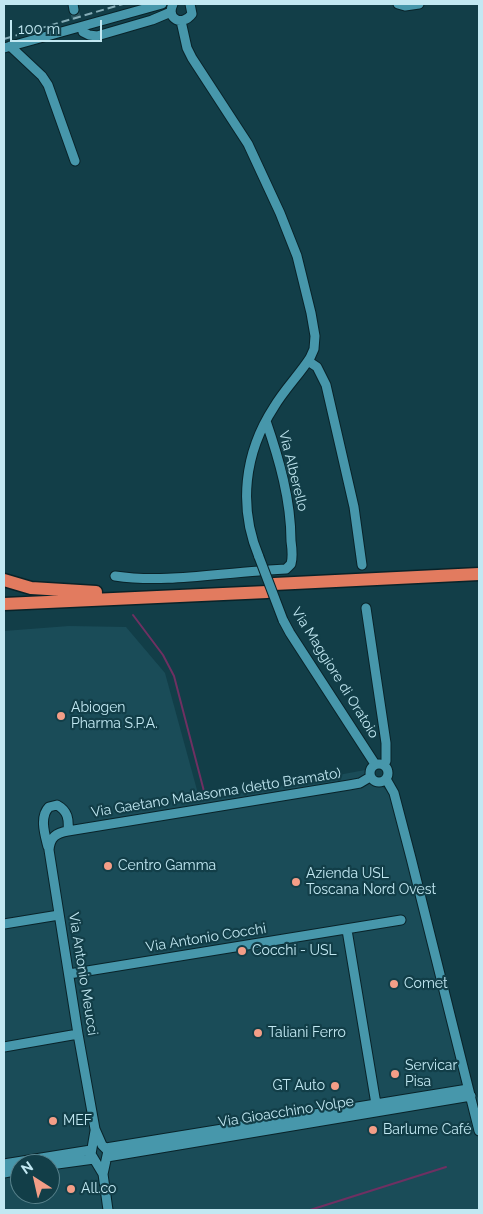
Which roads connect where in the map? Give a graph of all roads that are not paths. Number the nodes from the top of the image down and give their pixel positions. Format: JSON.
{"nodes":[{"id":1,"x":162,"y":4,"type":"edge"},
{"id":2,"x":190,"y":4,"type":"edge"},
{"id":3,"x":398,"y":4,"type":"edge"},
{"id":4,"x":419,"y":4,"type":"edge"},
{"id":5,"x":171,"y":6,"type":"edge"},
{"id":6,"x":181,"y":21,"type":"junction"},
{"id":7,"x":83,"y":32,"type":"dead end"},
{"id":8,"x":7,"y":47,"type":"edge"},
{"id":9,"x":75,"y":161,"type":"dead end"},
{"id":10,"x":308,"y":361,"type":"junction"},
{"id":11,"x":266,"y":421,"type":"junction"},
{"id":12,"x":362,"y":565,"type":"dead end"},
{"id":13,"x":269,"y":570,"type":"dead end"},
{"id":14,"x":259,"y":571,"type":"dead end"},
{"id":15,"x":479,"y":574,"type":"edge"},
{"id":16,"x":115,"y":576,"type":"dead end"},
{"id":17,"x":4,"y":580,"type":"edge"},
{"id":18,"x":479,"y":582,"type":"edge"},
{"id":19,"x":271,"y":588,"type":"junction"},
{"id":20,"x":96,"y":592,"type":"junction"},
{"id":21,"x":4,"y":596,"type":"edge"},
{"id":22,"x":4,"y":604,"type":"edge"},
{"id":23,"x":366,"y":608,"type":"dead end"},
{"id":24,"x":386,"y":743,"type":"junction"},
{"id":25,"x":368,"y":752,"type":"junction"},
{"id":26,"x":379,"y":765,"type":"junction"},
{"id":27,"x":370,"y":777,"type":"junction"},
{"id":28,"x":386,"y":779,"type":"junction"},
{"id":29,"x":44,"y":819,"type":"junction"},
{"id":30,"x":64,"y":832,"type":"junction"},
{"id":31,"x":49,"y":850,"type":"junction"},
{"id":32,"x":59,"y":915,"type":"junction"},
{"id":33,"x":401,"y":920,"type":"dead end"},
{"id":34,"x":4,"y":924,"type":"edge"},
{"id":35,"x":347,"y":930,"type":"junction"},
{"id":36,"x":69,"y":974,"type":"junction"},
{"id":37,"x":78,"y":1034,"type":"junction"},
{"id":38,"x":4,"y":1046,"type":"edge"},
{"id":39,"x":470,"y":1093,"type":"junction"},
{"id":40,"x":376,"y":1104,"type":"junction"},
{"id":41,"x":96,"y":1129,"type":"junction"},
{"id":42,"x":479,"y":1131,"type":"edge"},
{"id":43,"x":92,"y":1149,"type":"junction"},
{"id":44,"x":105,"y":1152,"type":"junction"},
{"id":45,"x":94,"y":1160,"type":"junction"},
{"id":46,"x":4,"y":1164,"type":"edge"},
{"id":47,"x":60,"y":1164,"type":"edge"},
{"id":48,"x":103,"y":1174,"type":"junction"},
{"id":49,"x":108,"y":1210,"type":"edge"}],
"edges":[{"from":1,"to":8,"type":"street"},
{"from":2,"to":6,"type":"street"},
{"from":3,"to":4,"type":"street"},
{"from":5,"to":6,"type":"street"},
{"from":5,"to":7,"type":"street"},
{"from":6,"to":10,"type":"street","name":"Via Maggiore di Oratoio"},
{"from":8,"to":9,"type":"street"},
{"from":10,"to":11,"type":"street","name":"Via Maggiore di Oratoio"},
{"from":10,"to":12,"type":"street"},
{"from":11,"to":13,"type":"street","name":"Via Alberello"},
{"from":11,"to":25,"type":"street","name":"Via Maggiore di Oratoio","bridge":true},
{"from":14,"to":16,"type":"street"},
{"from":15,"to":19,"type":"highway"},
{"from":17,"to":20,"type":"highway"},
{"from":18,"to":19,"type":"highway"},
{"from":19,"to":20,"type":"highway"},
{"from":19,"to":22,"type":"highway"},
{"from":20,"to":21,"type":"highway"},
{"from":23,"to":24,"type":"street","name":"Via Maggiore di Oratoio"},
{"from":24,"to":25,"type":"street","name":"Via Maggiore di Oratoio"},
{"from":24,"to":26,"type":"street","name":"Via Maggiore di Oratoio"},
{"from":25,"to":26,"type":"street","name":"Via Maggiore di Oratoio"},
{"from":26,"to":27,"type":"street","name":"Via Maggiore di Oratoio"},
{"from":26,"to":28,"type":"street","name":"Via Maggiore di Oratoio"},
{"from":27,"to":28,"type":"street"},
{"from":27,"to":30,"type":"street","name":"Via Gaetano Malasoma (detto Bramato)"},
{"from":28,"to":39,"type":"street","name":"Via Maggiore di Oratoio"},
{"from":29,"to":30,"type":"street"},
{"from":29,"to":30,"type":"street"},
{"from":29,"to":31,"type":"street","name":"Via Antonio Meucci"},
{"from":30,"to":31,"type":"street"},
{"from":31,"to":32,"type":"street","name":"Via Antonio Meucci"},
{"from":32,"to":34,"type":"street"},
{"from":32,"to":36,"type":"street","name":"Via Antonio Meucci"},
{"from":33,"to":35,"type":"street","name":"Via Antonio Cocchi"},
{"from":35,"to":36,"type":"street","name":"Via Antonio Cocchi"},
{"from":35,"to":40,"type":"street"},
{"from":36,"to":37,"type":"street","name":"Via Antonio Meucci"},
{"from":37,"to":38,"type":"street"},
{"from":37,"to":41,"type":"street","name":"Via Antonio Meucci"},
{"from":39,"to":40,"type":"street","name":"Via Gioacchino Volpe"},
{"from":39,"to":42,"type":"street","name":"Via Maggiore di Oratoio"},
{"from":39,"to":44,"type":"street","name":"Via Gioacchino Volpe"},
{"from":40,"to":44,"type":"street","name":"Via Gioacchino Volpe"},
{"from":41,"to":43,"type":"street","name":"Via Antonio Meucci"},
{"from":41,"to":44,"type":"street","name":"Via Antonio Meucci"},
{"from":43,"to":44,"type":"street"},
{"from":43,"to":45,"type":"street","name":"Via Antonio Meucci"},
{"from":43,"to":46,"type":"street"},
{"from":44,"to":45,"type":"street"},
{"from":44,"to":48,"type":"street","name":"Via Antonio Meucci"},
{"from":45,"to":47,"type":"street"},
{"from":45,"to":48,"type":"street","name":"Via Antonio Meucci"},
{"from":48,"to":49,"type":"street","name":"Via Antonio Meucci"}]}
